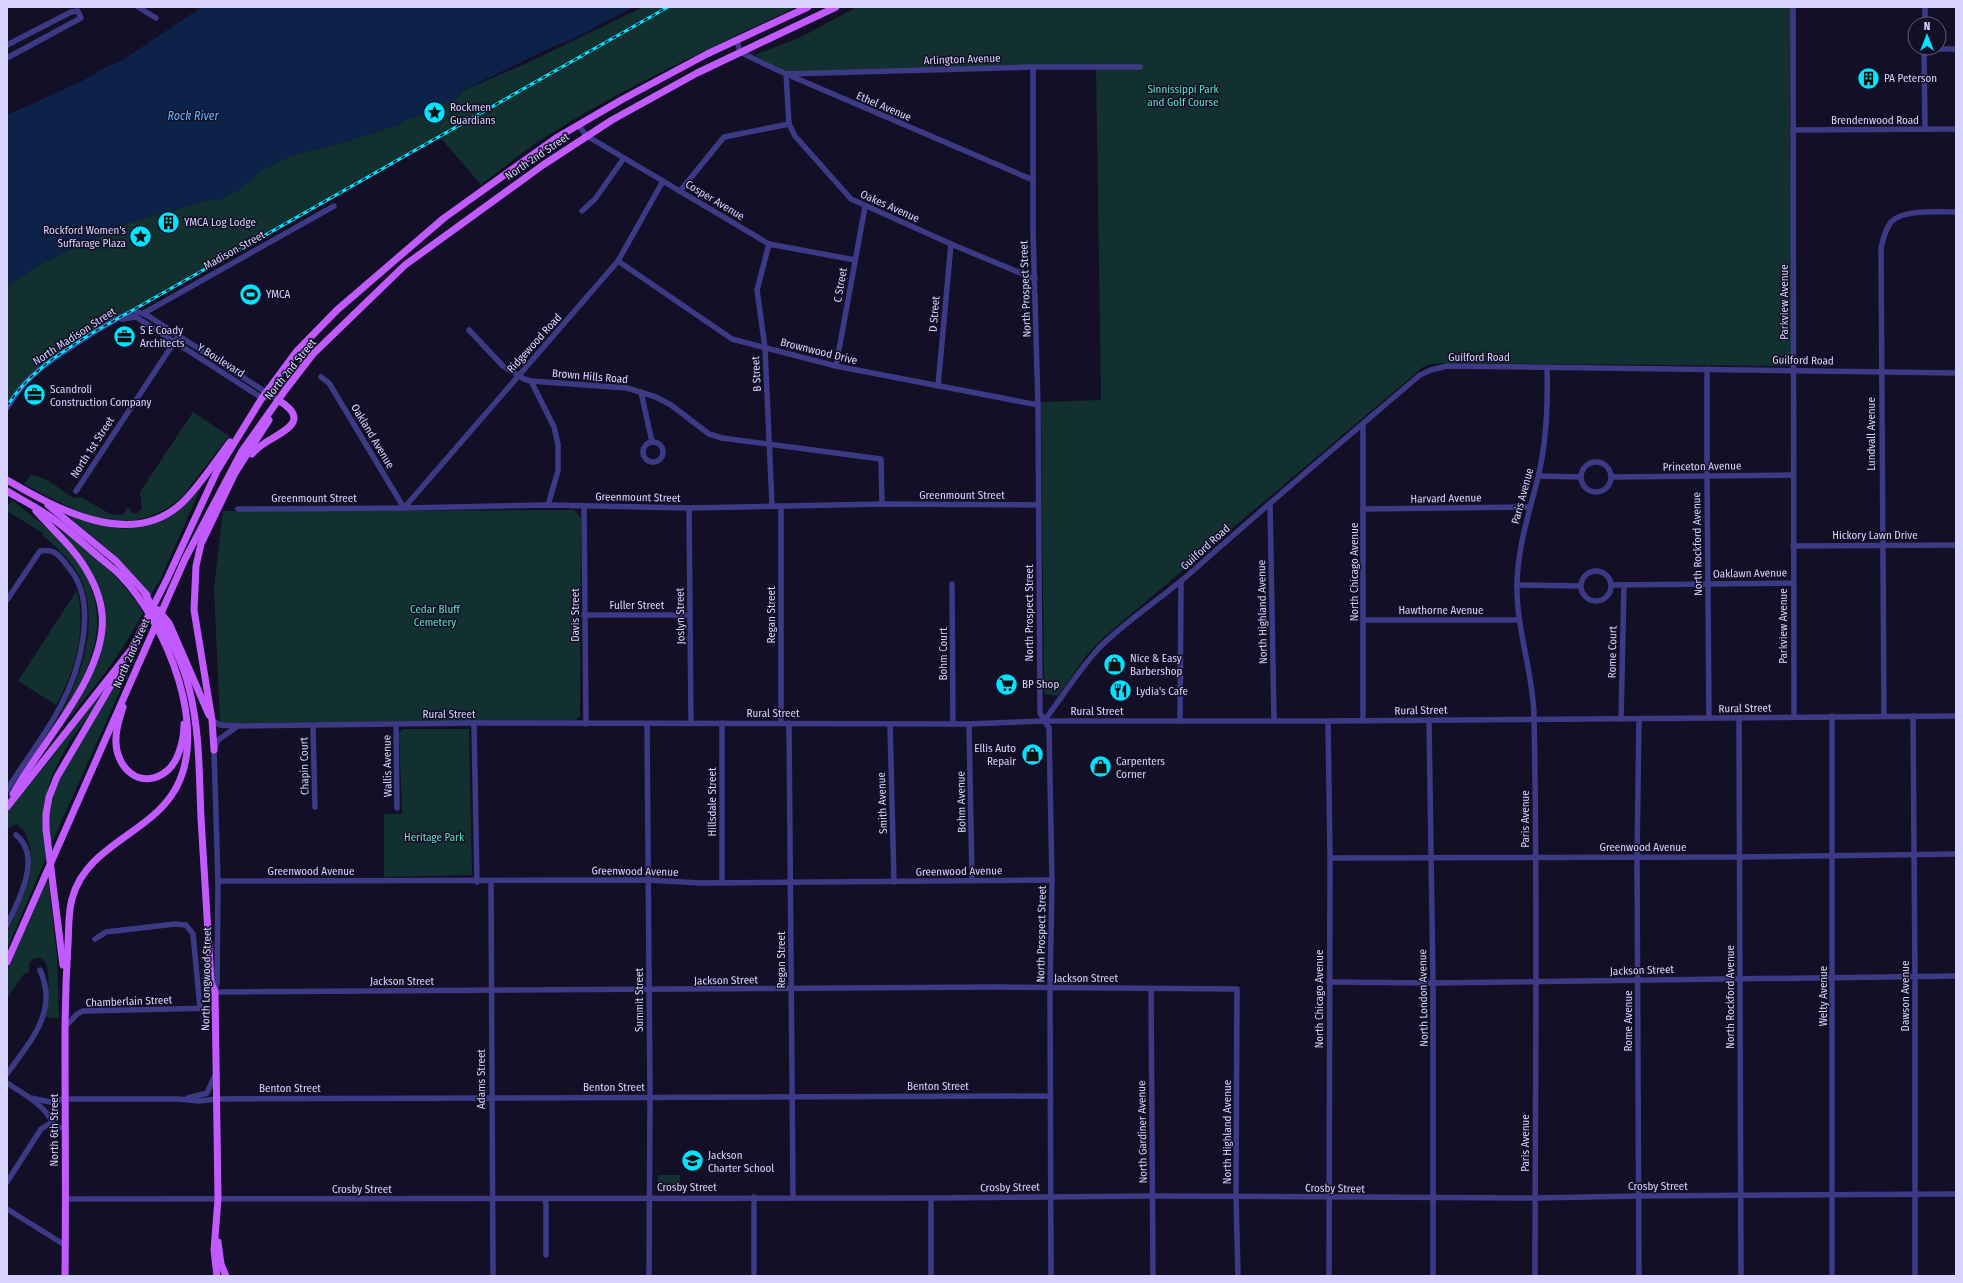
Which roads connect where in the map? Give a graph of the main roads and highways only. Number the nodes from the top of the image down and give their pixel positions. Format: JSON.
{"nodes":[{"id":1,"x":808,"y":7,"type":"edge"},
{"id":2,"x":836,"y":7,"type":"edge"},
{"id":3,"x":270,"y":397,"type":"junction"},
{"id":4,"x":254,"y":410,"type":"junction"},
{"id":5,"x":7,"y":480,"type":"edge"},
{"id":6,"x":228,"y":488,"type":"junction"},
{"id":7,"x":7,"y":491,"type":"edge"},
{"id":8,"x":39,"y":498,"type":"junction"},
{"id":9,"x":31,"y":506,"type":"junction"},
{"id":10,"x":144,"y":592,"type":"junction"},
{"id":11,"x":131,"y":650,"type":"junction"},
{"id":12,"x":131,"y":680,"type":"junction"},
{"id":13,"x":185,"y":710,"type":"junction"},
{"id":14,"x":212,"y":720,"type":"junction"},
{"id":15,"x":214,"y":750,"type":"road end"},
{"id":16,"x":7,"y":806,"type":"edge"},
{"id":17,"x":7,"y":962,"type":"edge"},
{"id":18,"x":65,"y":983,"type":"junction"},
{"id":19,"x":217,"y":1210,"type":"junction"},
{"id":20,"x":65,"y":1276,"type":"edge"},
{"id":21,"x":217,"y":1276,"type":"edge"},
{"id":22,"x":226,"y":1276,"type":"edge"}],
"edges":[{"from":1,"to":3,"type":"main road","name":"North 2nd Street"},
{"from":2,"to":3,"type":"main road","name":"North 2nd Street"},
{"from":3,"to":4,"type":"main road","name":"North 2nd Street"},
{"from":3,"to":6,"type":"main road"},
{"from":3,"to":6,"type":"main road"},
{"from":3,"to":12,"type":"main road","name":"North 2nd Street"},
{"from":4,"to":8,"type":"main road"},
{"from":4,"to":11,"type":"main road","name":"North 2nd Street"},
{"from":5,"to":8,"type":"main road"},
{"from":6,"to":14,"type":"main road"},
{"from":7,"to":9,"type":"main road"},
{"from":8,"to":10,"type":"main road"},
{"from":9,"to":13,"type":"main road"},
{"from":9,"to":16,"type":"main road"},
{"from":10,"to":14,"type":"main road"},
{"from":10,"to":19,"type":"main road","name":"North Longwood Street"},
{"from":11,"to":16,"type":"main road","name":"North 2nd Street"},
{"from":11,"to":18,"type":"main road"},
{"from":12,"to":13,"type":"main road"},
{"from":12,"to":17,"type":"main road","name":"North 2nd Street"},
{"from":13,"to":18,"type":"main road"},
{"from":14,"to":15,"type":"main road"},
{"from":18,"to":20,"type":"main road","name":"North 6th Street"},
{"from":19,"to":21,"type":"main road","name":"North Longwood Street"},
{"from":19,"to":22,"type":"main road","name":"North Longwood Street"}]}
